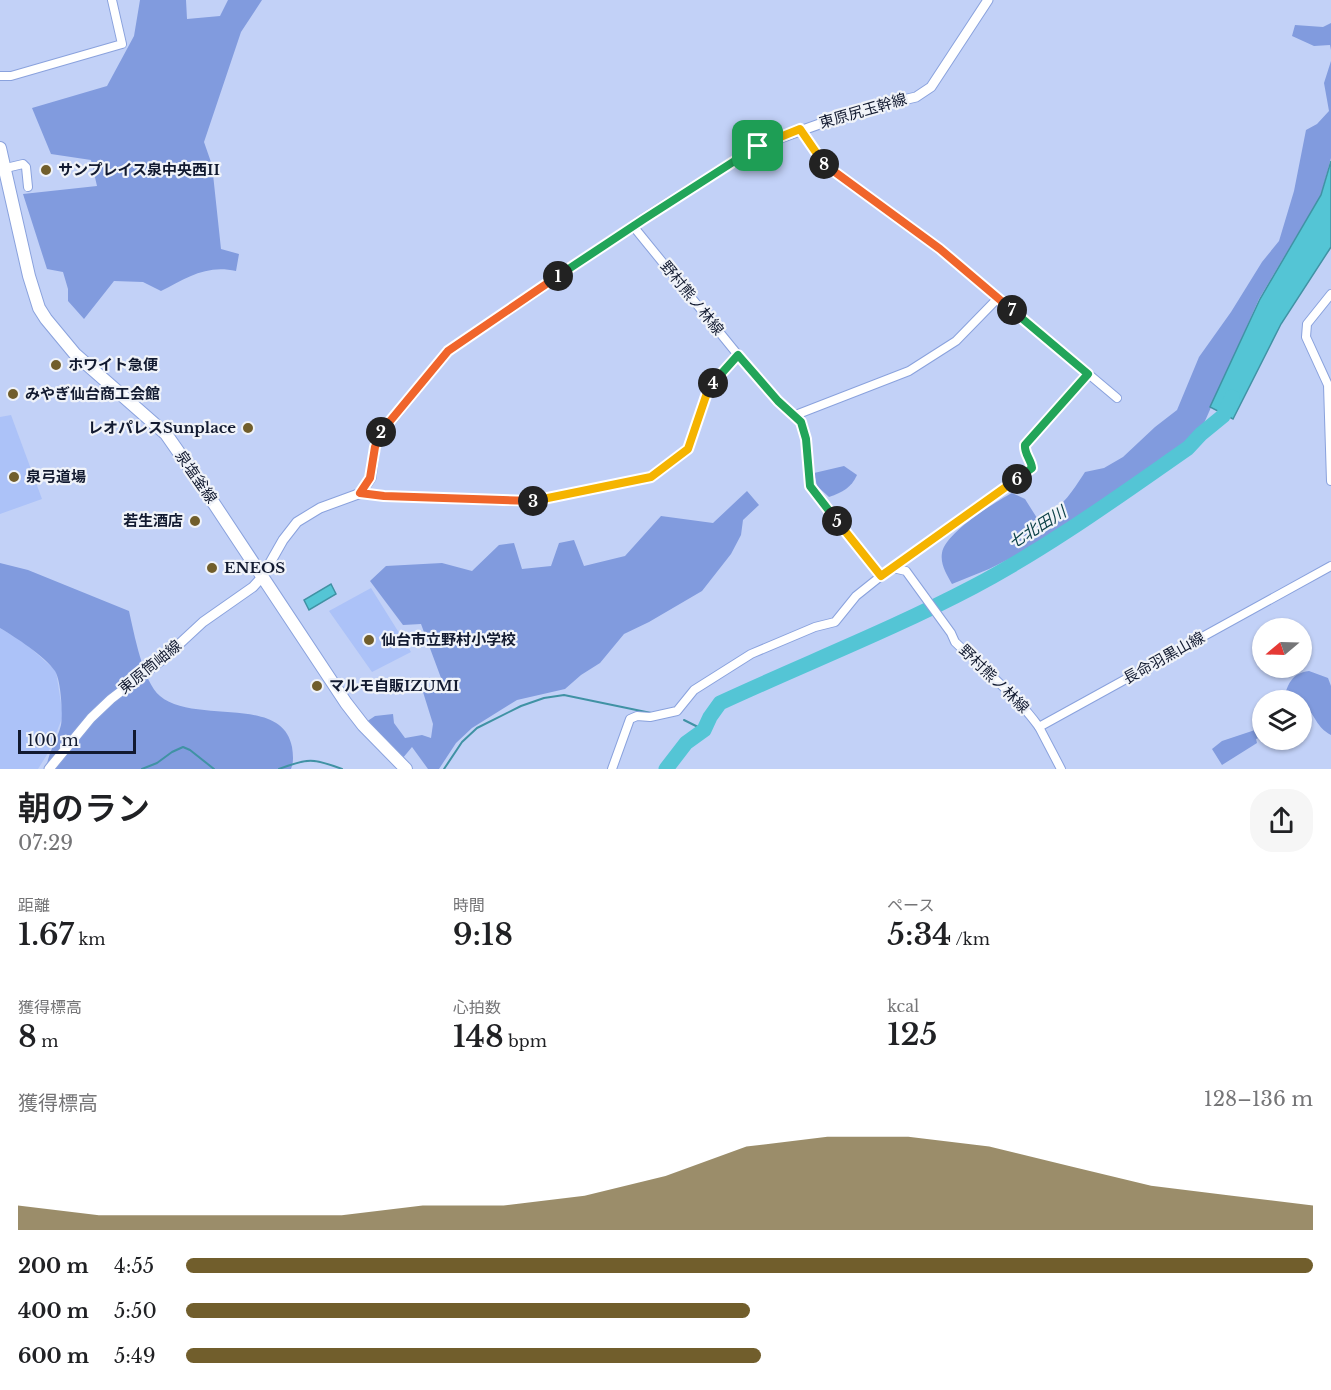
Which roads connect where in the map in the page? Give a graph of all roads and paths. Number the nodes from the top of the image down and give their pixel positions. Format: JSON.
{"nodes":[{"id":1,"x":112,"y":0,"type":"edge"},
{"id":2,"x":988,"y":0,"type":"edge"},
{"id":3,"x":0,"y":76,"type":"edge"},
{"id":4,"x":800,"y":129,"type":"junction"},
{"id":5,"x":0,"y":148,"type":"edge"},
{"id":6,"x":3,"y":169,"type":"edge"},
{"id":7,"x":28,"y":187,"type":"dead end"},
{"id":8,"x":633,"y":226,"type":"junction"},
{"id":9,"x":1331,"y":294,"type":"edge"},
{"id":10,"x":998,"y":299,"type":"junction"},
{"id":11,"x":738,"y":355,"type":"junction"},
{"id":12,"x":1088,"y":374,"type":"junction"},
{"id":13,"x":1118,"y":398,"type":"dead end"},
{"id":14,"x":794,"y":416,"type":"junction"},
{"id":15,"x":1331,"y":481,"type":"edge"},
{"id":16,"x":360,"y":493,"type":"junction"},
{"id":17,"x":1331,"y":566,"type":"edge"},
{"id":18,"x":893,"y":568,"type":"junction"},
{"id":19,"x":881,"y":576,"type":"junction"},
{"id":20,"x":262,"y":577,"type":"junction"},
{"id":21,"x":1039,"y":727,"type":"junction"},
{"id":22,"x":49,"y":769,"type":"edge"},
{"id":23,"x":406,"y":769,"type":"edge"},
{"id":24,"x":612,"y":769,"type":"edge"},
{"id":25,"x":1061,"y":769,"type":"edge"}],
"edges":[{"from":1,"to":3,"type":"street"},
{"from":2,"to":4,"type":"street","name":"東原尻玉幹線"},
{"from":4,"to":8,"type":"street","name":"東原尻玉幹線"},
{"from":4,"to":10,"type":"street"},
{"from":5,"to":6,"type":"main road","name":"泉塩釜線"},
{"from":6,"to":7,"type":"street"},
{"from":6,"to":20,"type":"main road","name":"泉塩釜線"},
{"from":8,"to":11,"type":"street","name":"野村熊ノ林線"},
{"from":8,"to":16,"type":"street","name":"東原尻玉幹線"},
{"from":9,"to":15,"type":"street"},
{"from":10,"to":12,"type":"street"},
{"from":10,"to":14,"type":"street"},
{"from":11,"to":14,"type":"street","name":"野村熊ノ林線"},
{"from":11,"to":16,"type":"street"},
{"from":12,"to":13,"type":"street"},
{"from":12,"to":18,"type":"street"},
{"from":14,"to":19,"type":"street","name":"野村熊ノ林線"},
{"from":16,"to":20,"type":"street"},
{"from":17,"to":21,"type":"street","name":"長命羽黒山線"},
{"from":18,"to":19,"type":"street"},
{"from":18,"to":21,"type":"street","name":"野村熊ノ林線"},
{"from":19,"to":24,"type":"street"},
{"from":20,"to":22,"type":"street","name":"東原筒岫線"},
{"from":20,"to":23,"type":"main road","name":"泉塩釜線"},
{"from":21,"to":25,"type":"street"}]}
